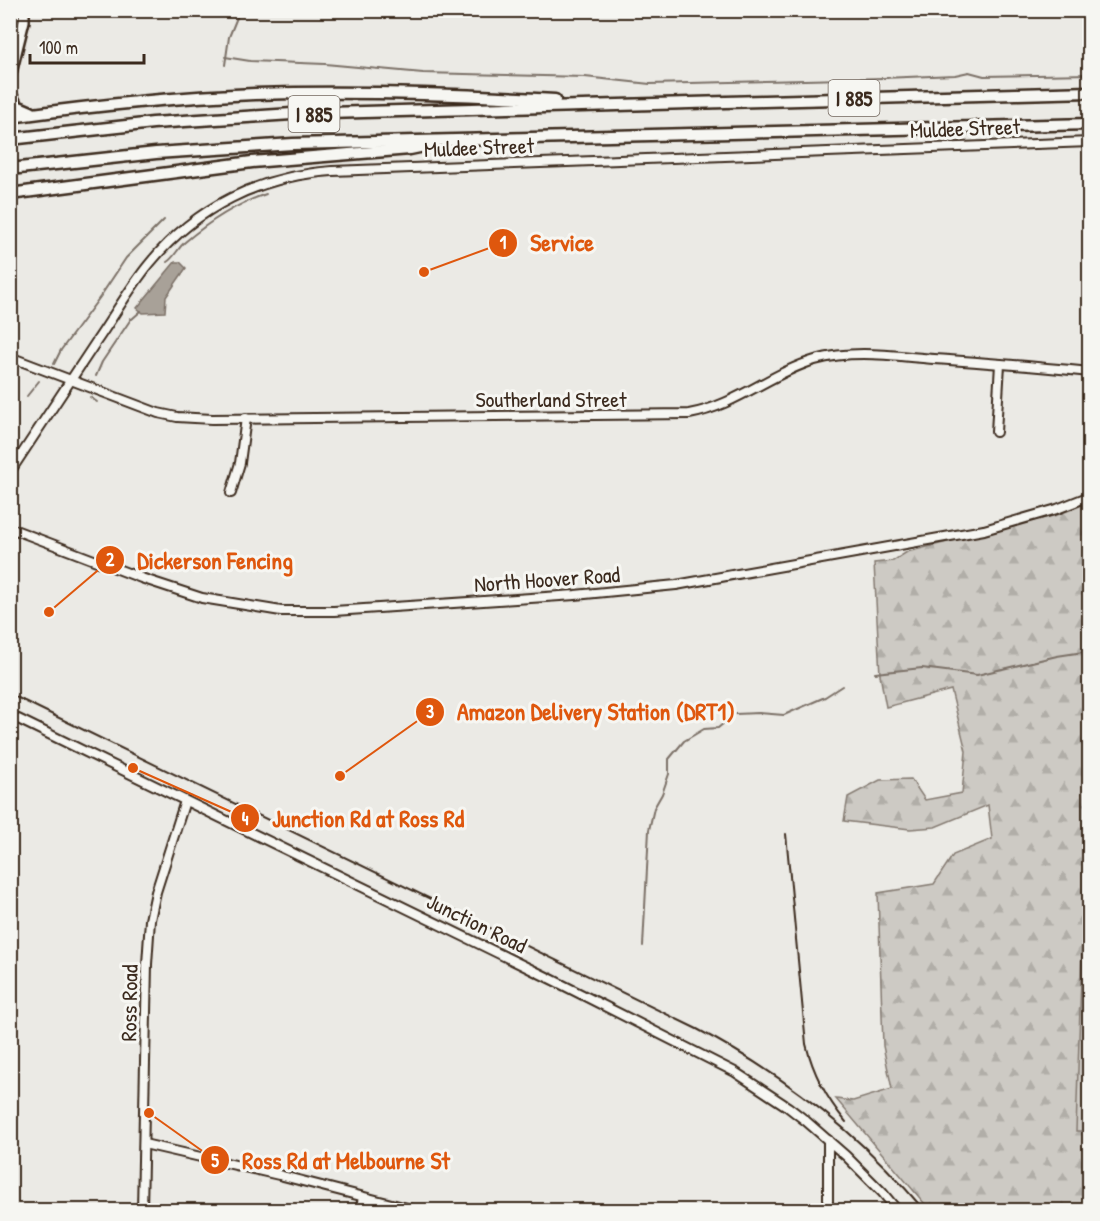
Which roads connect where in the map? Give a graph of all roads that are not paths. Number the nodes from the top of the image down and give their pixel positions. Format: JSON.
{"nodes":[{"id":1,"x":14,"y":10,"type":"edge"},
{"id":2,"x":24,"y":10,"type":"edge"},
{"id":3,"x":10,"y":16,"type":"edge"},
{"id":4,"x":10,"y":77,"type":"edge"},
{"id":5,"x":1089,"y":92,"type":"edge"},
{"id":6,"x":10,"y":93,"type":"edge"},
{"id":7,"x":618,"y":104,"type":"junction"},
{"id":8,"x":34,"y":113,"type":"junction"},
{"id":9,"x":10,"y":117,"type":"edge"},
{"id":10,"x":1089,"y":124,"type":"edge"},
{"id":11,"x":10,"y":139,"type":"edge"},
{"id":12,"x":459,"y":140,"type":"junction"},
{"id":13,"x":1089,"y":142,"type":"edge"},
{"id":14,"x":10,"y":169,"type":"edge"},
{"id":15,"x":10,"y":194,"type":"edge"},
{"id":16,"x":10,"y":357,"type":"edge"},
{"id":17,"x":1000,"y":364,"type":"junction"},
{"id":18,"x":1089,"y":372,"type":"edge"},
{"id":19,"x":71,"y":380,"type":"junction"},
{"id":20,"x":246,"y":418,"type":"junction"},
{"id":21,"x":996,"y":432,"type":"dead end"},
{"id":22,"x":10,"y":472,"type":"edge"},
{"id":23,"x":231,"y":494,"type":"dead end"},
{"id":24,"x":1089,"y":496,"type":"edge"},
{"id":25,"x":10,"y":528,"type":"edge"},
{"id":26,"x":10,"y":715,"type":"edge"},
{"id":27,"x":184,"y":801,"type":"junction"},
{"id":28,"x":828,"y":1140,"type":"junction"},
{"id":29,"x":144,"y":1144,"type":"junction"},
{"id":30,"x":363,"y":1198,"type":"junction"},
{"id":31,"x":142,"y":1210,"type":"edge"},
{"id":32,"x":360,"y":1210,"type":"edge"},
{"id":33,"x":416,"y":1210,"type":"edge"},
{"id":34,"x":828,"y":1210,"type":"edge"},
{"id":35,"x":897,"y":1210,"type":"edge"}],
"edges":[{"from":1,"to":3,"type":"main road"},
{"from":2,"to":4,"type":"main road"},
{"from":5,"to":7,"type":"highway","number":"I 885"},
{"from":6,"to":8,"type":"highway"},
{"from":7,"to":8,"type":"highway"},
{"from":7,"to":11,"type":"highway","number":"I 885"},
{"from":8,"to":9,"type":"highway"},
{"from":10,"to":12,"type":"highway","number":"I 885"},
{"from":12,"to":14,"type":"highway","number":"I 885"},
{"from":12,"to":15,"type":"highway"},
{"from":13,"to":19,"type":"street","name":"Muldee Street"},
{"from":16,"to":19,"type":"street","name":"Southerland Street"},
{"from":17,"to":18,"type":"street","name":"Southerland Street"},
{"from":17,"to":20,"type":"street","name":"Southerland Street"},
{"from":17,"to":21,"type":"street"},
{"from":19,"to":20,"type":"street","name":"Southerland Street"},
{"from":19,"to":22,"type":"street","name":"Muldee Street"},
{"from":20,"to":23,"type":"street"},
{"from":24,"to":25,"type":"street","name":"North Hoover Road"},
{"from":26,"to":27,"type":"street","name":"Junction Road"},
{"from":27,"to":28,"type":"street","name":"Junction Road"},
{"from":27,"to":29,"type":"street","name":"Ross Road"},
{"from":28,"to":34,"type":"street"},
{"from":28,"to":35,"type":"street","name":"Junction Road"},
{"from":29,"to":30,"type":"street"},
{"from":29,"to":31,"type":"street","name":"Ross Road"},
{"from":30,"to":32,"type":"street"},
{"from":30,"to":33,"type":"street"}]}
